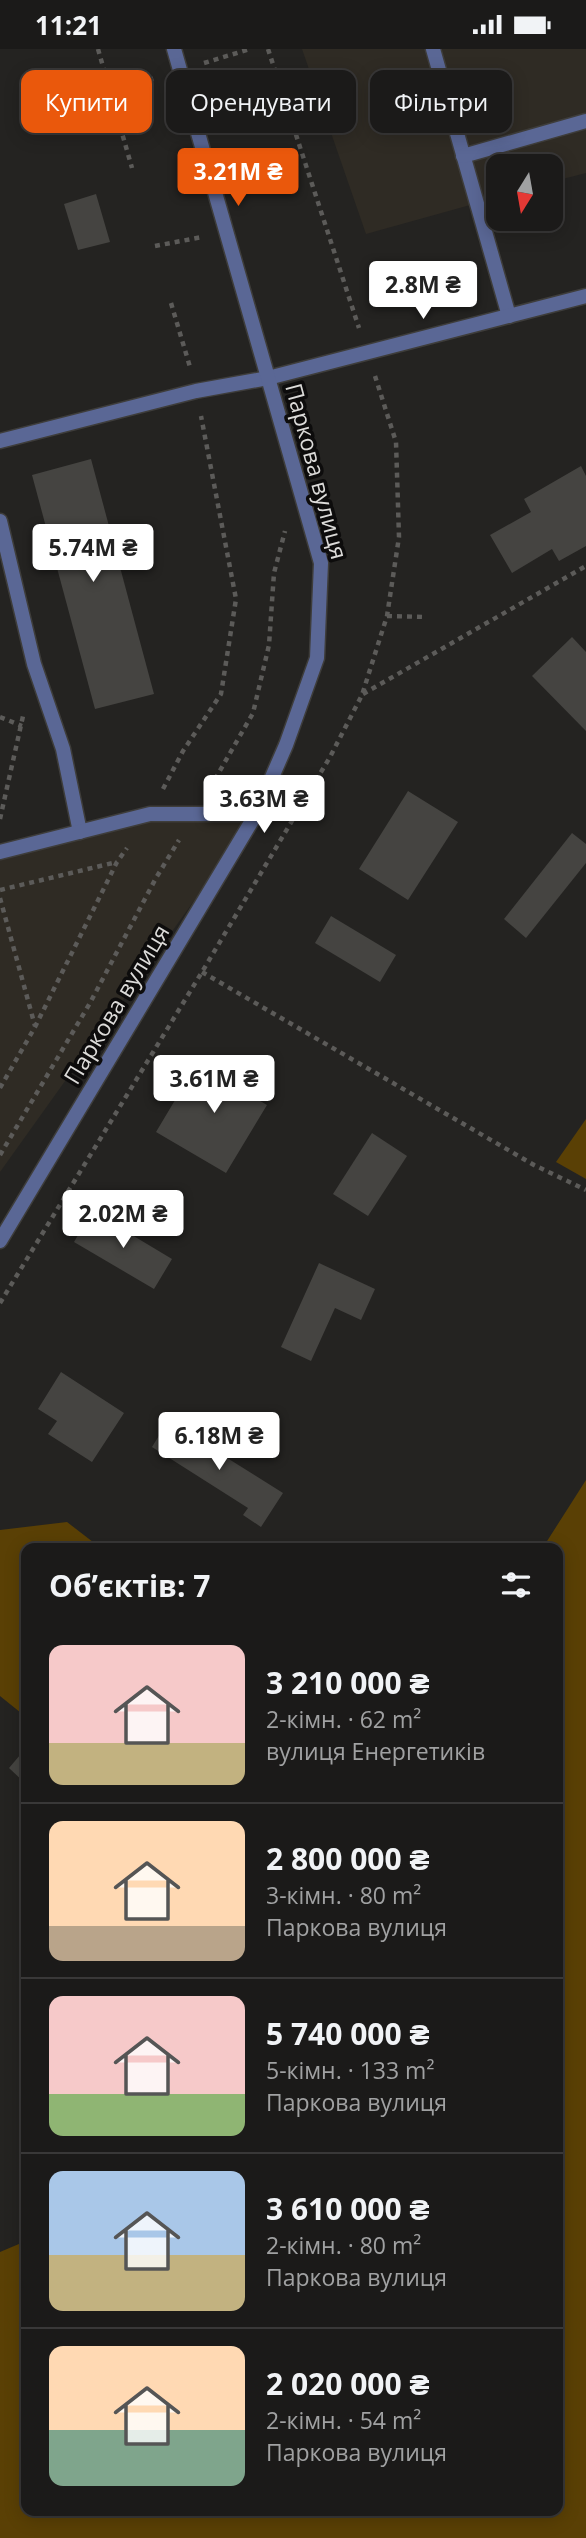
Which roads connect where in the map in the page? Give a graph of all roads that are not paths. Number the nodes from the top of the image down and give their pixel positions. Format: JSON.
{"nodes":[{"id":1,"x":174,"y":49,"type":"edge"},
{"id":2,"x":433,"y":49,"type":"edge"},
{"id":3,"x":586,"y":121,"type":"edge"},
{"id":4,"x":463,"y":156,"type":"junction"},
{"id":5,"x":586,"y":296,"type":"edge"},
{"id":6,"x":509,"y":316,"type":"junction"},
{"id":7,"x":268,"y":378,"type":"junction"},
{"id":8,"x":0,"y":441,"type":"edge"},
{"id":9,"x":0,"y":521,"type":"edge"},
{"id":10,"x":256,"y":814,"type":"junction"},
{"id":11,"x":80,"y":832,"type":"junction"},
{"id":12,"x":0,"y":852,"type":"edge"},
{"id":13,"x":0,"y":1241,"type":"edge"}],
"edges":[{"from":1,"to":7,"type":"street"},
{"from":2,"to":4,"type":"street"},
{"from":3,"to":4,"type":"street"},
{"from":4,"to":6,"type":"street"},
{"from":5,"to":6,"type":"street","name":"Паркова вулиця"},
{"from":6,"to":7,"type":"street","name":"Паркова вулиця"},
{"from":7,"to":8,"type":"street"},
{"from":7,"to":10,"type":"street","name":"Паркова вулиця"},
{"from":9,"to":11,"type":"street"},
{"from":10,"to":11,"type":"street"},
{"from":10,"to":13,"type":"street","name":"Паркова вулиця"},
{"from":11,"to":12,"type":"street"}]}
